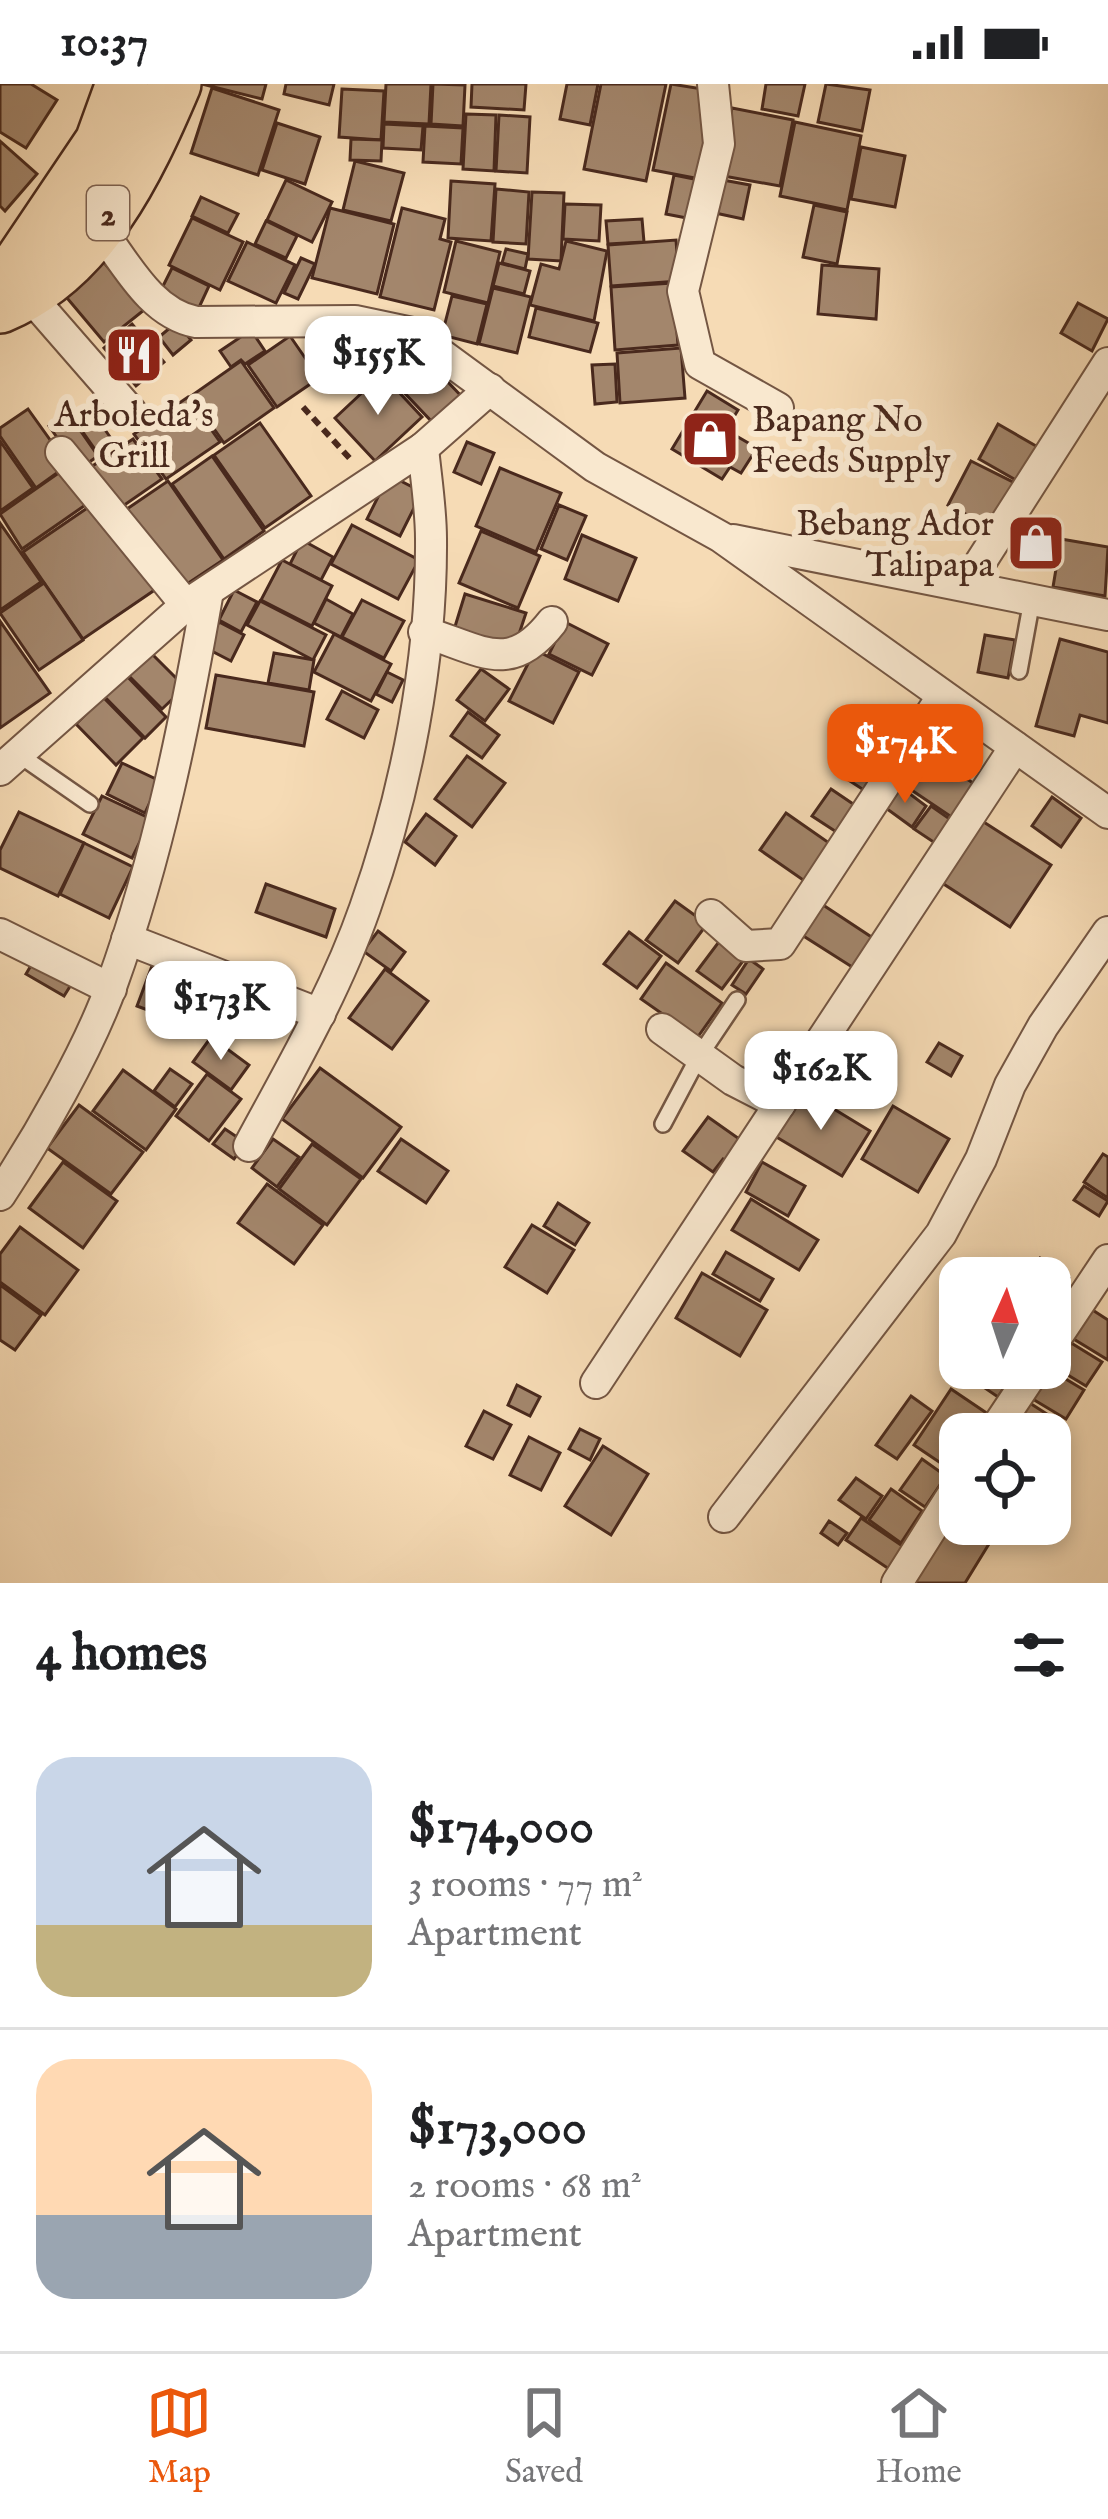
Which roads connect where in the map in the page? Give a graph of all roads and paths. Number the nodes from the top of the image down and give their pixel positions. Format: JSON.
{"nodes":[{"id":1,"x":122,"y":84,"type":"edge"},
{"id":2,"x":175,"y":84,"type":"edge"},
{"id":3,"x":713,"y":84,"type":"edge"},
{"id":4,"x":99,"y":228,"type":"junction"},
{"id":5,"x":7,"y":292,"type":"edge"},
{"id":6,"x":1108,"y":363,"type":"edge"},
{"id":7,"x":490,"y":389,"type":"junction"},
{"id":8,"x":303,"y":407,"type":"dead end"},
{"id":9,"x":778,"y":408,"type":"dead end"},
{"id":10,"x":131,"y":412,"type":"dead end"},
{"id":11,"x":423,"y":448,"type":"junction"},
{"id":12,"x":61,"y":452,"type":"dead end"},
{"id":13,"x":372,"y":482,"type":"junction"},
{"id":14,"x":722,"y":537,"type":"junction"},
{"id":15,"x":966,"y":585,"type":"junction"},
{"id":16,"x":197,"y":598,"type":"junction"},
{"id":17,"x":1032,"y":599,"type":"junction"},
{"id":18,"x":1108,"y":615,"type":"edge"},
{"id":19,"x":552,"y":622,"type":"dead end"},
{"id":20,"x":424,"y":632,"type":"junction"},
{"id":21,"x":1019,"y":671,"type":"dead end"},
{"id":22,"x":942,"y":697,"type":"junction"},
{"id":23,"x":1015,"y":747,"type":"junction"},
{"id":24,"x":9,"y":762,"type":"edge"},
{"id":25,"x":89,"y":804,"type":"dead end"},
{"id":26,"x":1108,"y":813,"type":"edge"},
{"id":27,"x":711,"y":915,"type":"dead end"},
{"id":28,"x":1108,"y":932,"type":"edge"},
{"id":29,"x":0,"y":934,"type":"edge"},
{"id":30,"x":127,"y":939,"type":"junction"},
{"id":31,"x":111,"y":989,"type":"junction"},
{"id":32,"x":737,"y":1000,"type":"dead end"},
{"id":33,"x":320,"y":1014,"type":"junction"},
{"id":34,"x":662,"y":1029,"type":"dead end"},
{"id":35,"x":698,"y":1058,"type":"junction"},
{"id":36,"x":780,"y":1103,"type":"junction"},
{"id":37,"x":663,"y":1124,"type":"dead end"},
{"id":38,"x":249,"y":1146,"type":"dead end"},
{"id":39,"x":0,"y":1195,"type":"edge"},
{"id":40,"x":1108,"y":1260,"type":"edge"},
{"id":41,"x":1071,"y":1316,"type":"edge"},
{"id":42,"x":596,"y":1383,"type":"dead end"},
{"id":43,"x":724,"y":1516,"type":"dead end"},
{"id":44,"x":939,"y":1516,"type":"edge"},
{"id":45,"x":897,"y":1583,"type":"edge"}],
"edges":[{"from":1,"to":5,"type":"highway","number":"2"},
{"from":2,"to":4,"type":"highway","number":"2"},
{"from":3,"to":9,"type":"street"},
{"from":4,"to":5,"type":"highway","number":"2"},
{"from":4,"to":7,"type":"street"},
{"from":5,"to":10,"type":"street"},
{"from":6,"to":15,"type":"street"},
{"from":7,"to":11,"type":"street"},
{"from":7,"to":14,"type":"street"},
{"from":8,"to":13,"type":"path"},
{"from":11,"to":13,"type":"street"},
{"from":11,"to":20,"type":"street"},
{"from":12,"to":16,"type":"street"},
{"from":13,"to":16,"type":"street"},
{"from":14,"to":15,"type":"street"},
{"from":14,"to":22,"type":"street"},
{"from":15,"to":17,"type":"street"},
{"from":16,"to":24,"type":"street"},
{"from":16,"to":30,"type":"street"},
{"from":17,"to":18,"type":"street"},
{"from":17,"to":21,"type":"lane"},
{"from":19,"to":20,"type":"street"},
{"from":20,"to":33,"type":"street"},
{"from":22,"to":23,"type":"street"},
{"from":22,"to":27,"type":"street"},
{"from":23,"to":26,"type":"street"},
{"from":23,"to":36,"type":"street"},
{"from":24,"to":25,"type":"lane"},
{"from":28,"to":43,"type":"street"},
{"from":29,"to":31,"type":"street"},
{"from":30,"to":31,"type":"street"},
{"from":30,"to":33,"type":"street"},
{"from":31,"to":39,"type":"street"},
{"from":32,"to":35,"type":"lane"},
{"from":33,"to":38,"type":"street"},
{"from":34,"to":35,"type":"street"},
{"from":35,"to":36,"type":"street"},
{"from":35,"to":37,"type":"lane"},
{"from":36,"to":42,"type":"street"},
{"from":40,"to":41,"type":"street"},
{"from":44,"to":45,"type":"street"}]}
